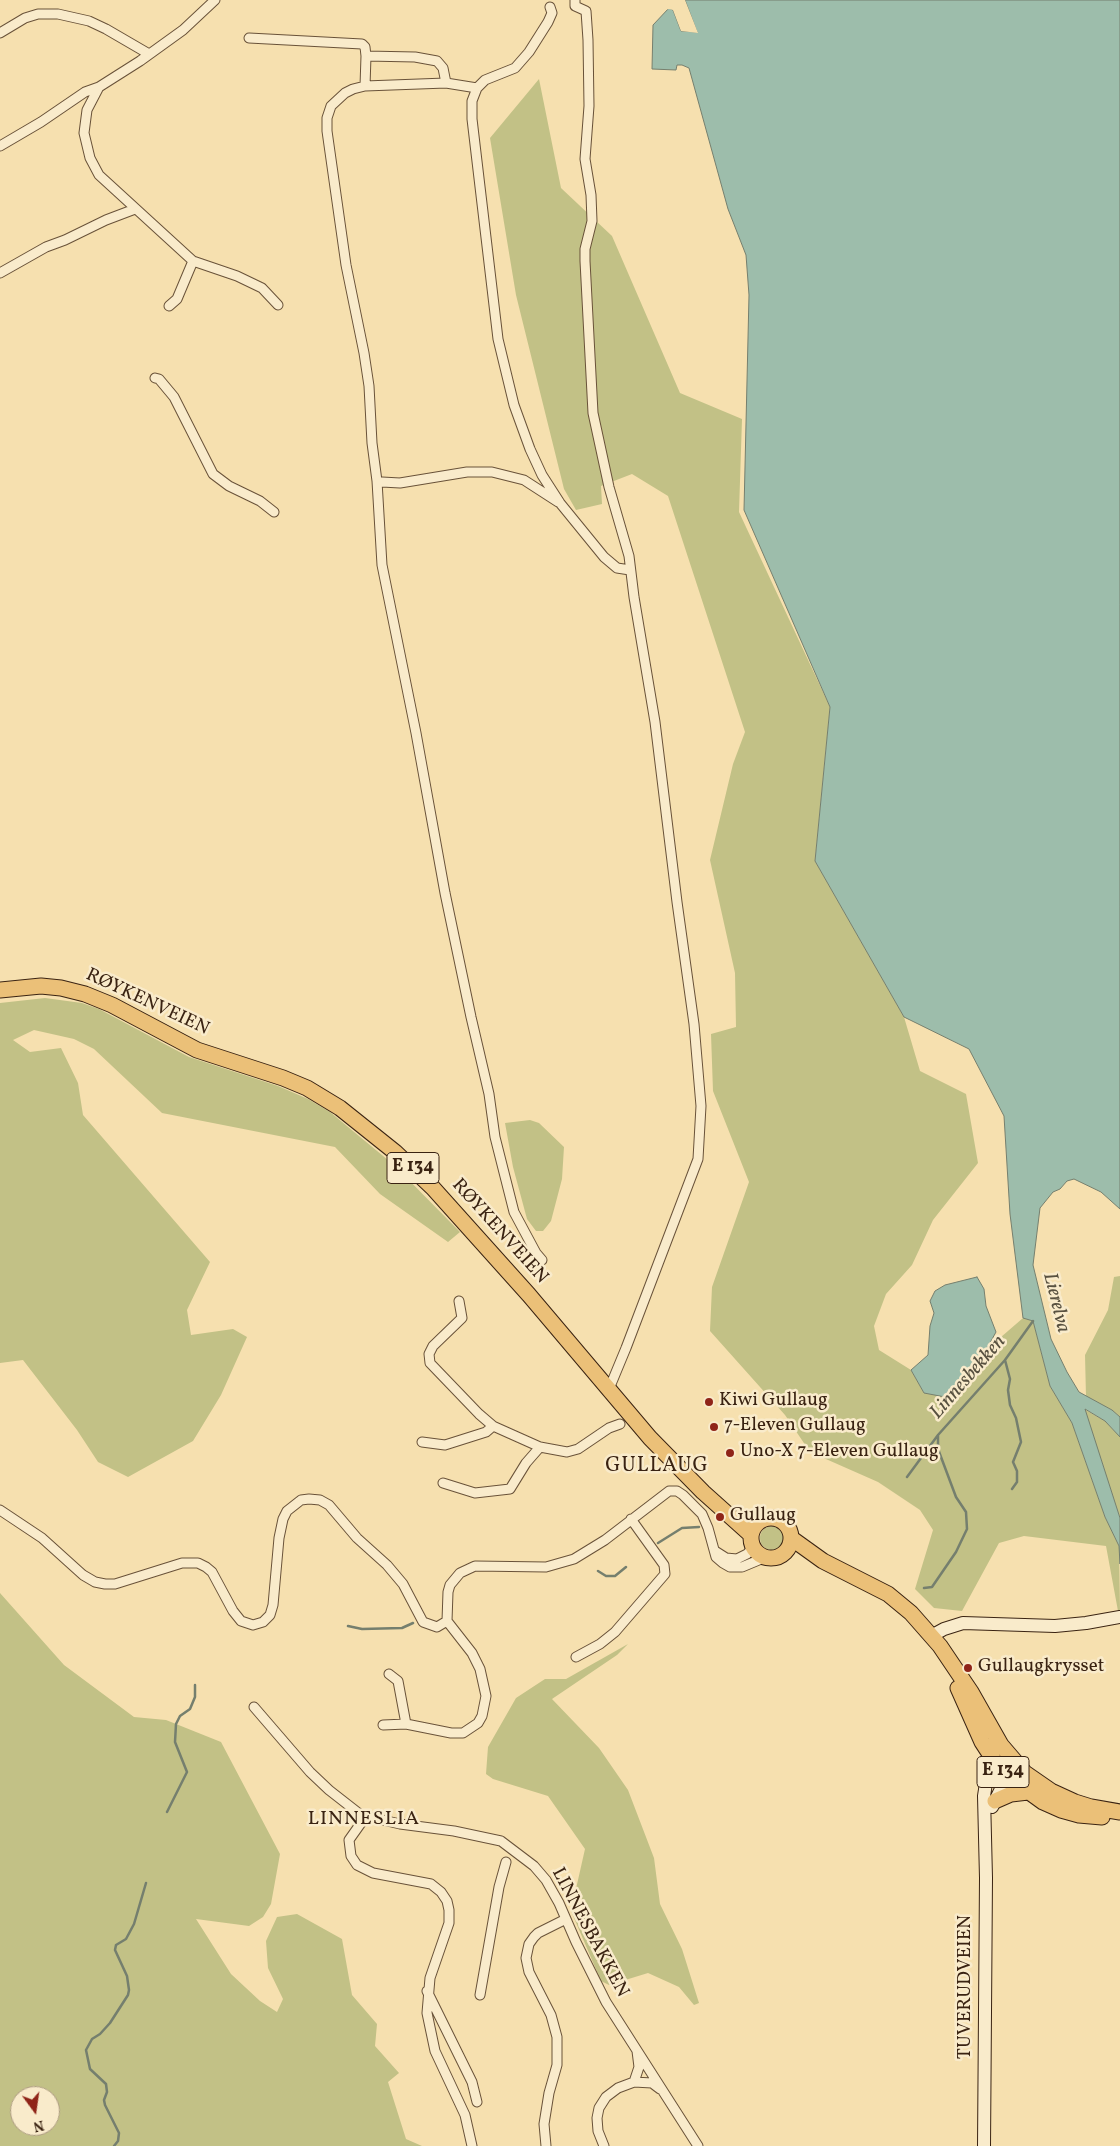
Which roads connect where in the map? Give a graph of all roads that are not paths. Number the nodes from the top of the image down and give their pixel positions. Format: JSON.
{"nodes":[{"id":1,"x":215,"y":0,"type":"edge"},
{"id":2,"x":575,"y":0,"type":"edge"},
{"id":3,"x":550,"y":7,"type":"dead end"},
{"id":4,"x":0,"y":33,"type":"edge"},
{"id":5,"x":249,"y":38,"type":"dead end"},
{"id":6,"x":149,"y":54,"type":"junction"},
{"id":7,"x":366,"y":56,"type":"junction"},
{"id":8,"x":446,"y":84,"type":"junction"},
{"id":9,"x":365,"y":86,"type":"junction"},
{"id":10,"x":99,"y":87,"type":"junction"},
{"id":11,"x":477,"y":88,"type":"junction"},
{"id":12,"x":0,"y":146,"type":"edge"},
{"id":13,"x":135,"y":209,"type":"junction"},
{"id":14,"x":192,"y":261,"type":"junction"},
{"id":15,"x":0,"y":273,"type":"edge"},
{"id":16,"x":278,"y":305,"type":"dead end"},
{"id":17,"x":169,"y":306,"type":"dead end"},
{"id":18,"x":155,"y":378,"type":"dead end"},
{"id":19,"x":382,"y":482,"type":"dead end"},
{"id":20,"x":560,"y":503,"type":"junction"},
{"id":21,"x":274,"y":512,"type":"dead end"},
{"id":22,"x":630,"y":570,"type":"junction"},
{"id":23,"x":0,"y":990,"type":"edge"},
{"id":24,"x":542,"y":1260,"type":"dead end"},
{"id":25,"x":459,"y":1301,"type":"dead end"},
{"id":26,"x":609,"y":1389,"type":"junction"},
{"id":27,"x":620,"y":1424,"type":"dead end"},
{"id":28,"x":493,"y":1426,"type":"junction"},
{"id":29,"x":422,"y":1442,"type":"dead end"},
{"id":30,"x":540,"y":1447,"type":"junction"},
{"id":31,"x":442,"y":1483,"type":"dead end"},
{"id":32,"x":724,"y":1509,"type":"junction"},
{"id":33,"x":0,"y":1510,"type":"edge"},
{"id":34,"x":631,"y":1520,"type":"junction"},
{"id":35,"x":760,"y":1522,"type":"junction"},
{"id":36,"x":791,"y":1538,"type":"junction"},
{"id":37,"x":757,"y":1547,"type":"junction"},
{"id":38,"x":715,"y":1550,"type":"junction"},
{"id":39,"x":783,"y":1554,"type":"junction"},
{"id":40,"x":823,"y":1561,"type":"junction"},
{"id":41,"x":1120,"y":1617,"type":"edge"},
{"id":42,"x":447,"y":1621,"type":"junction"},
{"id":43,"x":932,"y":1635,"type":"junction"},
{"id":44,"x":576,"y":1658,"type":"dead end"},
{"id":45,"x":389,"y":1674,"type":"dead end"},
{"id":46,"x":254,"y":1707,"type":"dead end"},
{"id":47,"x":406,"y":1724,"type":"junction"},
{"id":48,"x":384,"y":1725,"type":"dead end"},
{"id":49,"x":1007,"y":1769,"type":"junction"},
{"id":50,"x":1028,"y":1792,"type":"junction"},
{"id":51,"x":996,"y":1801,"type":"junction"},
{"id":52,"x":1120,"y":1812,"type":"edge"},
{"id":53,"x":366,"y":1816,"type":"junction"},
{"id":54,"x":1120,"y":1817,"type":"edge"},
{"id":55,"x":986,"y":1829,"type":"junction"},
{"id":56,"x":506,"y":1862,"type":"dead end"},
{"id":57,"x":566,"y":1918,"type":"junction"},
{"id":58,"x":427,"y":1991,"type":"junction"},
{"id":59,"x":480,"y":1995,"type":"dead end"},
{"id":60,"x":637,"y":2051,"type":"junction"},
{"id":61,"x":634,"y":2082,"type":"junction"},
{"id":62,"x":661,"y":2090,"type":"junction"},
{"id":63,"x":477,"y":2102,"type":"dead end"},
{"id":64,"x":472,"y":2146,"type":"edge"},
{"id":65,"x":546,"y":2146,"type":"edge"},
{"id":66,"x":604,"y":2146,"type":"edge"},
{"id":67,"x":698,"y":2146,"type":"edge"},
{"id":68,"x":984,"y":2146,"type":"edge"}],
"edges":[{"from":1,"to":6,"type":"street"},
{"from":2,"to":22,"type":"street"},
{"from":3,"to":11,"type":"street"},
{"from":4,"to":6,"type":"street"},
{"from":5,"to":7,"type":"street"},
{"from":6,"to":10,"type":"street"},
{"from":7,"to":8,"type":"street"},
{"from":7,"to":9,"type":"street"},
{"from":8,"to":9,"type":"street"},
{"from":8,"to":11,"type":"street"},
{"from":9,"to":24,"type":"street"},
{"from":10,"to":12,"type":"street"},
{"from":10,"to":13,"type":"street"},
{"from":11,"to":20,"type":"street"},
{"from":13,"to":14,"type":"street"},
{"from":13,"to":15,"type":"street"},
{"from":14,"to":16,"type":"street"},
{"from":14,"to":17,"type":"street"},
{"from":18,"to":21,"type":"street"},
{"from":19,"to":20,"type":"street"},
{"from":20,"to":22,"type":"street"},
{"from":22,"to":26,"type":"street"},
{"from":23,"to":26,"type":"highway","name":"RØYKENVEIEN","number":"E 134"},
{"from":25,"to":28,"type":"street"},
{"from":26,"to":32,"type":"highway","name":"RØYKENVEIEN","number":"E 134"},
{"from":27,"to":30,"type":"street"},
{"from":28,"to":29,"type":"street"},
{"from":28,"to":30,"type":"street"},
{"from":30,"to":31,"type":"street"},
{"from":32,"to":35,"type":"highway","name":"RØYKENVEIEN","number":"E 134"},
{"from":32,"to":37,"type":"highway","name":"RØYKENVEIEN","number":"E 134"},
{"from":33,"to":42,"type":"street"},
{"from":34,"to":38,"type":"street"},
{"from":34,"to":42,"type":"street"},
{"from":34,"to":44,"type":"street"},
{"from":35,"to":36,"type":"highway","number":"E 134"},
{"from":35,"to":37,"type":"highway"},
{"from":36,"to":39,"type":"highway"},
{"from":36,"to":40,"type":"highway","number":"E 134"},
{"from":37,"to":38,"type":"street"},
{"from":37,"to":38,"type":"street"},
{"from":37,"to":39,"type":"highway","number":"E 134"},
{"from":39,"to":40,"type":"highway","number":"E 134"},
{"from":40,"to":43,"type":"highway","number":"E 134"},
{"from":41,"to":43,"type":"main road"},
{"from":42,"to":47,"type":"street"},
{"from":43,"to":49,"type":"highway","number":"E 134"},
{"from":45,"to":47,"type":"street"},
{"from":46,"to":53,"type":"street","name":"LINNESBAKKEN"},
{"from":47,"to":48,"type":"street"},
{"from":49,"to":50,"type":"highway","number":"E 134"},
{"from":49,"to":51,"type":"main road","name":"TUVERUDVEIEN"},
{"from":49,"to":52,"type":"highway","number":"E 134"},
{"from":49,"to":55,"type":"main road","name":"TUVERUDVEIEN"},
{"from":50,"to":51,"type":"highway","number":"E 134"},
{"from":50,"to":54,"type":"highway","number":"E 134"},
{"from":51,"to":55,"type":"main road","name":"TUVERUDVEIEN"},
{"from":53,"to":57,"type":"street","name":"LINNESBAKKEN"},
{"from":53,"to":58,"type":"street"},
{"from":55,"to":68,"type":"main road","name":"TUVERUDVEIEN"},
{"from":56,"to":59,"type":"street"},
{"from":57,"to":60,"type":"street","name":"LINNESBAKKEN"},
{"from":57,"to":65,"type":"street"},
{"from":58,"to":63,"type":"street"},
{"from":58,"to":64,"type":"street"},
{"from":60,"to":61,"type":"street"},
{"from":60,"to":62,"type":"street","name":"LINNESBAKKEN"},
{"from":61,"to":62,"type":"street"},
{"from":61,"to":66,"type":"street"},
{"from":62,"to":67,"type":"street","name":"LINNESBAKKEN"}]}
